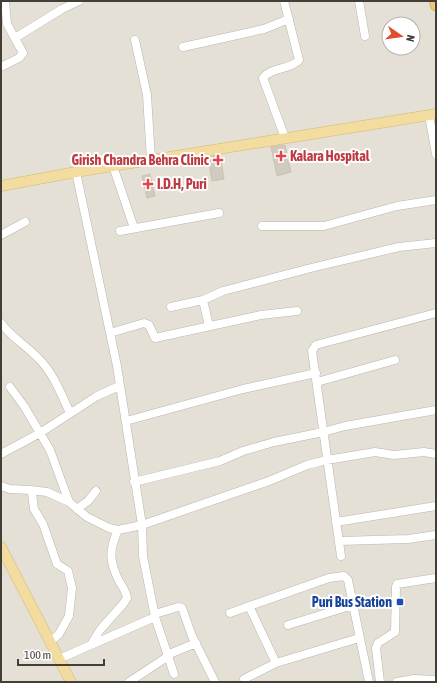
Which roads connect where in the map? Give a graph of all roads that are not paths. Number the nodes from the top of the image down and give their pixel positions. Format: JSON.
{"nodes":[{"id":1,"x":5,"y":1,"type":"edge"},
{"id":2,"x":79,"y":1,"type":"edge"},
{"id":3,"x":284,"y":1,"type":"edge"},
{"id":4,"x":359,"y":1,"type":"edge"},
{"id":5,"x":435,"y":1,"type":"edge"},
{"id":6,"x":436,"y":5,"type":"edge"},
{"id":7,"x":289,"y":19,"type":"junction"},
{"id":8,"x":365,"y":36,"type":"dead end"},
{"id":9,"x":15,"y":38,"type":"junction"},
{"id":10,"x":134,"y":40,"type":"dead end"},
{"id":11,"x":183,"y":47,"type":"dead end"},
{"id":12,"x":1,"y":67,"type":"edge"},
{"id":13,"x":433,"y":114,"type":"edge"},
{"id":14,"x":285,"y":138,"type":"junction"},
{"id":15,"x":436,"y":154,"type":"edge"},
{"id":16,"x":151,"y":160,"type":"junction"},
{"id":17,"x":113,"y":166,"type":"junction"},
{"id":18,"x":76,"y":172,"type":"junction"},
{"id":19,"x":1,"y":186,"type":"edge"},
{"id":20,"x":436,"y":200,"type":"edge"},
{"id":21,"x":219,"y":213,"type":"dead end"},
{"id":22,"x":25,"y":222,"type":"dead end"},
{"id":23,"x":262,"y":226,"type":"dead end"},
{"id":24,"x":134,"y":228,"type":"junction"},
{"id":25,"x":120,"y":230,"type":"dead end"},
{"id":26,"x":1,"y":235,"type":"edge"},
{"id":27,"x":436,"y":243,"type":"edge"},
{"id":28,"x":203,"y":300,"type":"junction"},
{"id":29,"x":171,"y":307,"type":"dead end"},
{"id":30,"x":297,"y":312,"type":"dead end"},
{"id":31,"x":436,"y":313,"type":"edge"},
{"id":32,"x":1,"y":323,"type":"edge"},
{"id":33,"x":209,"y":326,"type":"junction"},
{"id":34,"x":110,"y":333,"type":"junction"},
{"id":35,"x":395,"y":360,"type":"dead end"},
{"id":36,"x":316,"y":373,"type":"junction"},
{"id":37,"x":317,"y":382,"type":"junction"},
{"id":38,"x":119,"y":386,"type":"junction"},
{"id":39,"x":10,"y":387,"type":"dead end"},
{"id":40,"x":436,"y":410,"type":"edge"},
{"id":41,"x":70,"y":413,"type":"junction"},
{"id":42,"x":126,"y":421,"type":"junction"},
{"id":43,"x":323,"y":432,"type":"junction"},
{"id":44,"x":40,"y":433,"type":"junction"},
{"id":45,"x":1,"y":454,"type":"edge"},
{"id":46,"x":436,"y":454,"type":"edge"},
{"id":47,"x":327,"y":460,"type":"junction"},
{"id":48,"x":134,"y":482,"type":"junction"},
{"id":49,"x":1,"y":486,"type":"edge"},
{"id":50,"x":30,"y":490,"type":"junction"},
{"id":51,"x":96,"y":491,"type":"dead end"},
{"id":52,"x":69,"y":502,"type":"junction"},
{"id":53,"x":436,"y":506,"type":"edge"},
{"id":54,"x":77,"y":509,"type":"junction"},
{"id":55,"x":336,"y":522,"type":"junction"},
{"id":56,"x":142,"y":525,"type":"junction"},
{"id":57,"x":118,"y":530,"type":"junction"},
{"id":58,"x":436,"y":535,"type":"edge"},
{"id":59,"x":339,"y":541,"type":"junction"},
{"id":60,"x":1,"y":547,"type":"edge"},
{"id":61,"x":340,"y":556,"type":"dead end"},
{"id":62,"x":436,"y":578,"type":"edge"},
{"id":63,"x":249,"y":606,"type":"junction"},
{"id":64,"x":353,"y":606,"type":"junction"},
{"id":65,"x":230,"y":613,"type":"dead end"},
{"id":66,"x":155,"y":615,"type":"junction"},
{"id":67,"x":288,"y":625,"type":"dead end"},
{"id":68,"x":359,"y":638,"type":"junction"},
{"id":69,"x":50,"y":642,"type":"junction"},
{"id":70,"x":92,"y":643,"type":"junction"},
{"id":71,"x":196,"y":643,"type":"junction"},
{"id":72,"x":167,"y":656,"type":"junction"},
{"id":73,"x":58,"y":659,"type":"junction"},
{"id":74,"x":276,"y":663,"type":"junction"},
{"id":75,"x":174,"y":674,"type":"dead end"},
{"id":76,"x":244,"y":680,"type":"edge"},
{"id":77,"x":436,"y":680,"type":"edge"},
{"id":78,"x":71,"y":682,"type":"edge"},
{"id":79,"x":129,"y":682,"type":"edge"},
{"id":80,"x":215,"y":682,"type":"edge"},
{"id":81,"x":369,"y":682,"type":"edge"},
{"id":82,"x":380,"y":682,"type":"edge"},
{"id":83,"x":397,"y":682,"type":"edge"}],
"edges":[{"from":1,"to":9,"type":"street"},
{"from":2,"to":9,"type":"street"},
{"from":3,"to":7,"type":"street"},
{"from":4,"to":8,"type":"street"},
{"from":5,"to":6,"type":"highway"},
{"from":7,"to":11,"type":"street"},
{"from":7,"to":14,"type":"street"},
{"from":9,"to":12,"type":"street"},
{"from":10,"to":16,"type":"street"},
{"from":13,"to":14,"type":"main road"},
{"from":13,"to":15,"type":"street"},
{"from":14,"to":16,"type":"main road"},
{"from":16,"to":17,"type":"main road"},
{"from":17,"to":18,"type":"main road"},
{"from":17,"to":24,"type":"street"},
{"from":18,"to":19,"type":"main road"},
{"from":18,"to":34,"type":"street"},
{"from":20,"to":23,"type":"street"},
{"from":21,"to":24,"type":"street"},
{"from":22,"to":26,"type":"street"},
{"from":24,"to":25,"type":"street"},
{"from":27,"to":28,"type":"street"},
{"from":28,"to":29,"type":"street"},
{"from":28,"to":33,"type":"street"},
{"from":30,"to":33,"type":"street"},
{"from":31,"to":36,"type":"street"},
{"from":32,"to":41,"type":"street"},
{"from":33,"to":34,"type":"street"},
{"from":34,"to":38,"type":"street"},
{"from":35,"to":37,"type":"street"},
{"from":36,"to":37,"type":"street"},
{"from":36,"to":42,"type":"street"},
{"from":37,"to":43,"type":"street"},
{"from":38,"to":41,"type":"street"},
{"from":38,"to":42,"type":"street"},
{"from":39,"to":44,"type":"street"},
{"from":40,"to":43,"type":"street"},
{"from":41,"to":44,"type":"street"},
{"from":42,"to":48,"type":"street"},
{"from":43,"to":47,"type":"street"},
{"from":43,"to":48,"type":"street"},
{"from":44,"to":45,"type":"street"},
{"from":44,"to":52,"type":"street"},
{"from":46,"to":47,"type":"street"},
{"from":47,"to":55,"type":"street"},
{"from":47,"to":56,"type":"street"},
{"from":48,"to":56,"type":"street"},
{"from":49,"to":50,"type":"street"},
{"from":50,"to":52,"type":"street"},
{"from":50,"to":69,"type":"street"},
{"from":51,"to":54,"type":"street"},
{"from":52,"to":54,"type":"street"},
{"from":53,"to":55,"type":"street"},
{"from":54,"to":57,"type":"street"},
{"from":55,"to":59,"type":"street"},
{"from":56,"to":57,"type":"street"},
{"from":56,"to":66,"type":"street"},
{"from":57,"to":70,"type":"street"},
{"from":58,"to":59,"type":"street"},
{"from":59,"to":61,"type":"street"},
{"from":60,"to":69,"type":"main road"},
{"from":62,"to":82,"type":"street"},
{"from":63,"to":64,"type":"street"},
{"from":63,"to":65,"type":"street"},
{"from":63,"to":74,"type":"street"},
{"from":64,"to":67,"type":"street"},
{"from":64,"to":68,"type":"street"},
{"from":66,"to":70,"type":"street"},
{"from":66,"to":71,"type":"street"},
{"from":66,"to":72,"type":"street"},
{"from":68,"to":74,"type":"street"},
{"from":68,"to":81,"type":"street"},
{"from":69,"to":73,"type":"main road"},
{"from":70,"to":73,"type":"street"},
{"from":71,"to":72,"type":"street"},
{"from":71,"to":80,"type":"street"},
{"from":72,"to":75,"type":"street"},
{"from":72,"to":79,"type":"street"},
{"from":73,"to":78,"type":"main road"},
{"from":74,"to":76,"type":"street"},
{"from":77,"to":83,"type":"street"}]}
